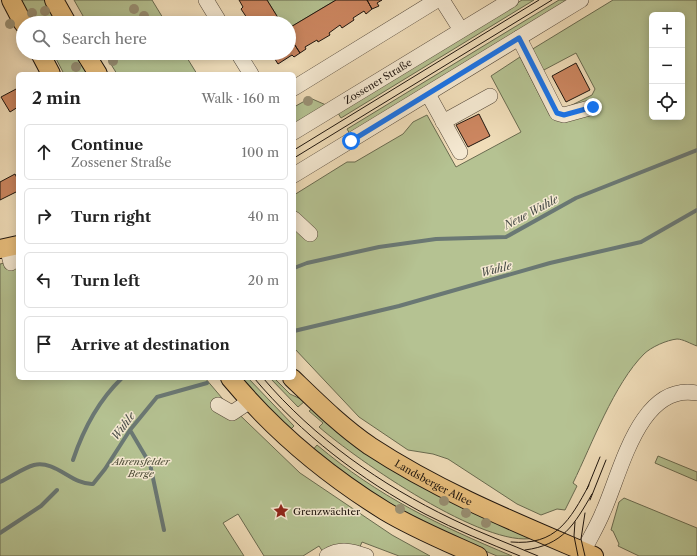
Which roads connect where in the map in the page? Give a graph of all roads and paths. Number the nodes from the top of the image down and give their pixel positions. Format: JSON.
{"nodes":[{"id":1,"x":11,"y":0,"type":"edge"},
{"id":2,"x":54,"y":0,"type":"edge"},
{"id":3,"x":206,"y":0,"type":"edge"},
{"id":4,"x":437,"y":0,"type":"edge"},
{"id":5,"x":442,"y":0,"type":"edge"},
{"id":6,"x":511,"y":0,"type":"edge"},
{"id":7,"x":581,"y":0,"type":"edge"},
{"id":8,"x":19,"y":16,"type":"edge"},
{"id":9,"x":63,"y":16,"type":"edge"},
{"id":10,"x":216,"y":16,"type":"edge"},
{"id":11,"x":462,"y":30,"type":"junction"},
{"id":12,"x":519,"y":38,"type":"junction"},
{"id":13,"x":44,"y":60,"type":"edge"},
{"id":14,"x":89,"y":60,"type":"edge"},
{"id":15,"x":242,"y":60,"type":"edge"},
{"id":16,"x":50,"y":72,"type":"edge"},
{"id":17,"x":97,"y":72,"type":"edge"},
{"id":18,"x":250,"y":72,"type":"edge"},
{"id":19,"x":296,"y":87,"type":"edge"},
{"id":20,"x":428,"y":94,"type":"junction"},
{"id":21,"x":490,"y":96,"type":"dead end"},
{"id":22,"x":593,"y":107,"type":"dead end"},
{"id":23,"x":443,"y":122,"type":"junction"},
{"id":24,"x":296,"y":131,"type":"edge"},
{"id":25,"x":460,"y":152,"type":"dead end"},
{"id":26,"x":296,"y":174,"type":"edge"},
{"id":27,"x":296,"y":221,"type":"edge"},
{"id":28,"x":310,"y":234,"type":"dead end"},
{"id":29,"x":232,"y":380,"type":"edge"},
{"id":30,"x":294,"y":380,"type":"edge"},
{"id":31,"x":697,"y":394,"type":"edge"},
{"id":32,"x":250,"y":401,"type":"junction"},
{"id":33,"x":218,"y":405,"type":"dead end"},
{"id":34,"x":586,"y":554,"type":"edge"},
{"id":35,"x":327,"y":556,"type":"edge"},
{"id":36,"x":366,"y":556,"type":"edge"},
{"id":37,"x":478,"y":556,"type":"edge"}],
"edges":[{"from":1,"to":8,"type":"main road"},
{"from":2,"to":9,"type":"main road"},
{"from":3,"to":10,"type":"street"},
{"from":4,"to":19,"type":"street"},
{"from":5,"to":11,"type":"street"},
{"from":6,"to":11,"type":"street","name":"Zossener Straße"},
{"from":7,"to":12,"type":"street"},
{"from":11,"to":24,"type":"street","name":"Zossener Straße"},
{"from":12,"to":20,"type":"street"},
{"from":12,"to":22,"type":"street"},
{"from":13,"to":16,"type":"main road"},
{"from":14,"to":17,"type":"main road"},
{"from":15,"to":18,"type":"street"},
{"from":20,"to":23,"type":"street"},
{"from":20,"to":26,"type":"street"},
{"from":21,"to":23,"type":"street"},
{"from":23,"to":25,"type":"street"},
{"from":27,"to":28,"type":"street"},
{"from":29,"to":32,"type":"main road"},
{"from":30,"to":34,"type":"main road","name":"Landsberger Allee"},
{"from":31,"to":34,"type":"street"},
{"from":32,"to":33,"type":"street"},
{"from":32,"to":37,"type":"main road"},
{"from":35,"to":36,"type":"street"}]}
